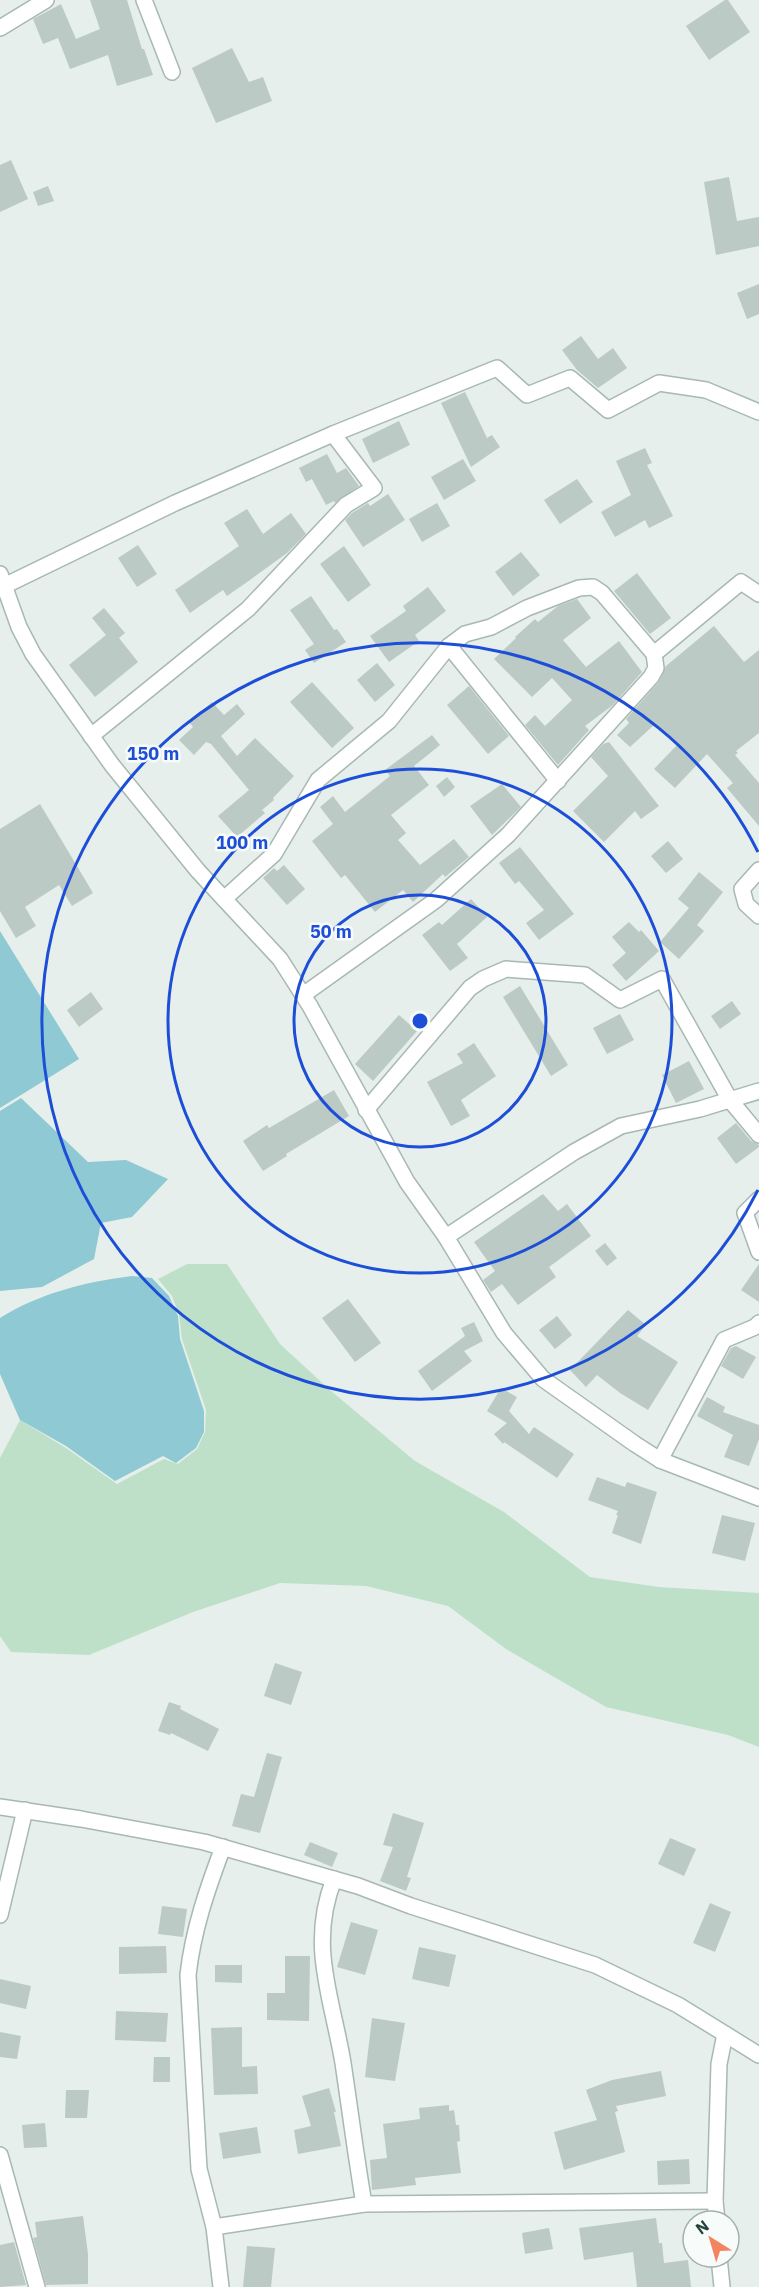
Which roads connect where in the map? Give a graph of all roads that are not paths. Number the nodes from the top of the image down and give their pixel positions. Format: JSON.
{"nodes":[{"id":1,"x":46,"y":0,"type":"edge"},
{"id":2,"x":144,"y":0,"type":"edge"},
{"id":3,"x":0,"y":28,"type":"edge"},
{"id":4,"x":172,"y":72,"type":"dead end"},
{"id":5,"x":759,"y":412,"type":"edge"},
{"id":6,"x":333,"y":435,"type":"junction"},
{"id":7,"x":2,"y":580,"type":"edge"},
{"id":8,"x":759,"y":594,"type":"edge"},
{"id":9,"x":449,"y":646,"type":"junction"},
{"id":10,"x":654,"y":654,"type":"junction"},
{"id":11,"x":91,"y":736,"type":"junction"},
{"id":12,"x":558,"y":781,"type":"junction"},
{"id":13,"x":759,"y":870,"type":"edge"},
{"id":14,"x":224,"y":899,"type":"junction"},
{"id":15,"x":759,"y":916,"type":"edge"},
{"id":16,"x":303,"y":995,"type":"junction"},
{"id":17,"x":759,"y":1091,"type":"edge"},
{"id":18,"x":730,"y":1100,"type":"junction"},
{"id":19,"x":366,"y":1110,"type":"junction"},
{"id":20,"x":759,"y":1135,"type":"edge"},
{"id":21,"x":759,"y":1199,"type":"edge"},
{"id":22,"x":446,"y":1237,"type":"junction"},
{"id":23,"x":759,"y":1252,"type":"edge"},
{"id":24,"x":759,"y":1323,"type":"edge"},
{"id":25,"x":660,"y":1460,"type":"junction"},
{"id":26,"x":759,"y":1498,"type":"edge"},
{"id":27,"x":0,"y":1807,"type":"edge"},
{"id":28,"x":25,"y":1810,"type":"junction"},
{"id":29,"x":223,"y":1847,"type":"junction"},
{"id":30,"x":334,"y":1879,"type":"junction"},
{"id":31,"x":0,"y":1915,"type":"edge"},
{"id":32,"x":725,"y":2034,"type":"junction"},
{"id":33,"x":759,"y":2055,"type":"edge"},
{"id":34,"x":0,"y":2155,"type":"edge"},
{"id":35,"x":715,"y":2201,"type":"junction"},
{"id":36,"x":364,"y":2204,"type":"junction"},
{"id":37,"x":716,"y":2209,"type":"edge"},
{"id":38,"x":214,"y":2227,"type":"junction"},
{"id":39,"x":720,"y":2269,"type":"edge"},
{"id":40,"x":37,"y":2287,"type":"edge"},
{"id":41,"x":221,"y":2287,"type":"edge"},
{"id":42,"x":722,"y":2287,"type":"edge"}],
"edges":[{"from":1,"to":3,"type":"street"},
{"from":2,"to":4,"type":"street"},
{"from":5,"to":6,"type":"street"},
{"from":6,"to":7,"type":"street"},
{"from":6,"to":11,"type":"street"},
{"from":7,"to":11,"type":"street"},
{"from":8,"to":10,"type":"street"},
{"from":9,"to":10,"type":"street"},
{"from":9,"to":12,"type":"street"},
{"from":9,"to":14,"type":"street"},
{"from":10,"to":12,"type":"street"},
{"from":11,"to":14,"type":"street"},
{"from":12,"to":16,"type":"street"},
{"from":13,"to":15,"type":"street"},
{"from":14,"to":16,"type":"street"},
{"from":16,"to":19,"type":"street"},
{"from":17,"to":18,"type":"street"},
{"from":18,"to":19,"type":"street"},
{"from":18,"to":20,"type":"street"},
{"from":18,"to":22,"type":"street"},
{"from":19,"to":22,"type":"street"},
{"from":21,"to":23,"type":"street"},
{"from":22,"to":25,"type":"street"},
{"from":24,"to":25,"type":"street"},
{"from":25,"to":26,"type":"street"},
{"from":27,"to":28,"type":"street"},
{"from":28,"to":29,"type":"street"},
{"from":28,"to":31,"type":"street"},
{"from":29,"to":30,"type":"street"},
{"from":29,"to":38,"type":"street"},
{"from":30,"to":32,"type":"street"},
{"from":30,"to":36,"type":"street"},
{"from":32,"to":33,"type":"street"},
{"from":32,"to":35,"type":"street"},
{"from":34,"to":40,"type":"street"},
{"from":35,"to":36,"type":"street"},
{"from":35,"to":37,"type":"street"},
{"from":36,"to":38,"type":"street"},
{"from":38,"to":41,"type":"street"},
{"from":39,"to":42,"type":"street"}]}
